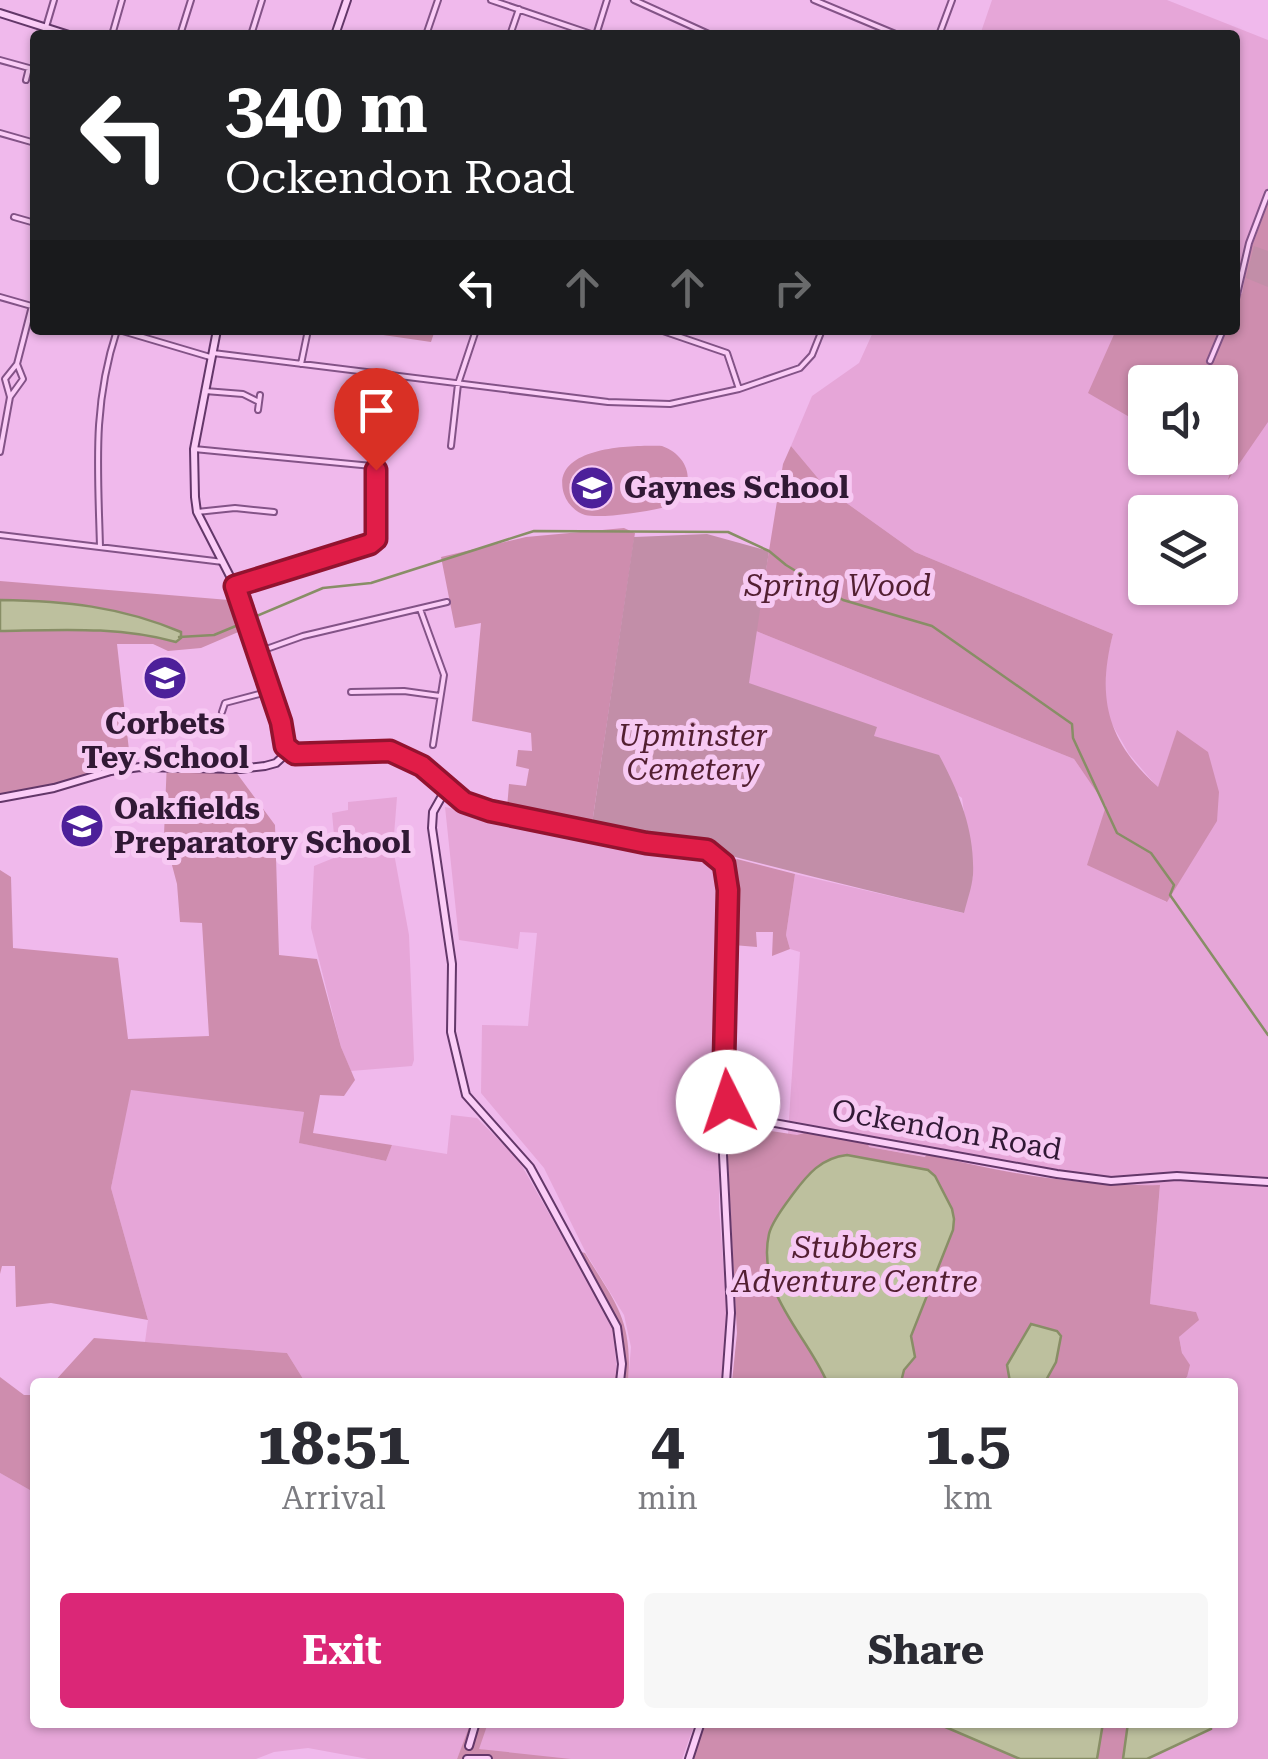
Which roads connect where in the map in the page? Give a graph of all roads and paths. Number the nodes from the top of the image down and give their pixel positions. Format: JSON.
{"nodes":[{"id":1,"x":54,"y":0,"type":"edge"},
{"id":2,"x":122,"y":0,"type":"edge"},
{"id":3,"x":190,"y":0,"type":"edge"},
{"id":4,"x":262,"y":0,"type":"edge"},
{"id":5,"x":347,"y":0,"type":"edge"},
{"id":6,"x":438,"y":0,"type":"edge"},
{"id":7,"x":491,"y":0,"type":"edge"},
{"id":8,"x":607,"y":0,"type":"edge"},
{"id":9,"x":634,"y":0,"type":"edge"},
{"id":10,"x":814,"y":0,"type":"edge"},
{"id":11,"x":952,"y":0,"type":"edge"},
{"id":12,"x":519,"y":9,"type":"junction"},
{"id":13,"x":0,"y":12,"type":"edge"},
{"id":14,"x":685,"y":24,"type":"junction"},
{"id":15,"x":46,"y":28,"type":"junction"},
{"id":16,"x":53,"y":30,"type":"edge"},
{"id":17,"x":113,"y":30,"type":"edge"},
{"id":18,"x":181,"y":30,"type":"edge"},
{"id":19,"x":253,"y":30,"type":"edge"},
{"id":20,"x":338,"y":30,"type":"edge"},
{"id":21,"x":428,"y":30,"type":"edge"},
{"id":22,"x":512,"y":30,"type":"edge"},
{"id":23,"x":580,"y":30,"type":"edge"},
{"id":24,"x":597,"y":30,"type":"edge"},
{"id":25,"x":683,"y":30,"type":"edge"},
{"id":26,"x":699,"y":30,"type":"edge"},
{"id":27,"x":886,"y":30,"type":"edge"},
{"id":28,"x":941,"y":30,"type":"edge"},
{"id":29,"x":0,"y":60,"type":"edge"},
{"id":30,"x":26,"y":80,"type":"dead end"},
{"id":31,"x":0,"y":133,"type":"edge"},
{"id":32,"x":30,"y":141,"type":"edge"},
{"id":33,"x":1268,"y":193,"type":"edge"},
{"id":34,"x":14,"y":217,"type":"dead end"},
{"id":35,"x":30,"y":222,"type":"edge"},
{"id":36,"x":1240,"y":267,"type":"edge"},
{"id":37,"x":1244,"y":267,"type":"junction"},
{"id":38,"x":1240,"y":283,"type":"edge"},
{"id":39,"x":0,"y":297,"type":"edge"},
{"id":40,"x":30,"y":305,"type":"edge"},
{"id":41,"x":30,"y":320,"type":"edge"},
{"id":42,"x":116,"y":335,"type":"edge"},
{"id":43,"x":137,"y":335,"type":"edge"},
{"id":44,"x":216,"y":335,"type":"edge"},
{"id":45,"x":307,"y":335,"type":"edge"},
{"id":46,"x":474,"y":335,"type":"edge"},
{"id":47,"x":675,"y":335,"type":"edge"},
{"id":48,"x":820,"y":335,"type":"edge"},
{"id":49,"x":1222,"y":335,"type":"edge"},
{"id":50,"x":212,"y":355,"type":"junction"},
{"id":51,"x":1210,"y":361,"type":"dead end"},
{"id":52,"x":17,"y":364,"type":"junction"},
{"id":53,"x":301,"y":364,"type":"junction"},
{"id":54,"x":458,"y":384,"type":"junction"},
{"id":55,"x":739,"y":388,"type":"junction"},
{"id":56,"x":205,"y":391,"type":"junction"},
{"id":57,"x":10,"y":397,"type":"junction"},
{"id":58,"x":258,"y":410,"type":"dead end"},
{"id":59,"x":451,"y":446,"type":"dead end"},
{"id":60,"x":194,"y":449,"type":"junction"},
{"id":61,"x":0,"y":452,"type":"edge"},
{"id":62,"x":198,"y":512,"type":"junction"},
{"id":63,"x":274,"y":512,"type":"dead end"},
{"id":64,"x":0,"y":535,"type":"edge"},
{"id":65,"x":100,"y":548,"type":"junction"},
{"id":66,"x":224,"y":562,"type":"junction"},
{"id":67,"x":235,"y":586,"type":"junction"},
{"id":68,"x":447,"y":602,"type":"dead end"},
{"id":69,"x":420,"y":608,"type":"junction"},
{"id":70,"x":258,"y":652,"type":"junction"},
{"id":71,"x":271,"y":691,"type":"junction"},
{"id":72,"x":351,"y":692,"type":"dead end"},
{"id":73,"x":440,"y":696,"type":"junction"},
{"id":74,"x":222,"y":712,"type":"dead end"},
{"id":75,"x":433,"y":745,"type":"dead end"},
{"id":76,"x":289,"y":750,"type":"junction"},
{"id":77,"x":446,"y":788,"type":"junction"},
{"id":78,"x":0,"y":798,"type":"edge"},
{"id":79,"x":726,"y":1094,"type":"junction"},
{"id":80,"x":744,"y":1118,"type":"junction"},
{"id":81,"x":724,"y":1129,"type":"junction"},
{"id":82,"x":1268,"y":1182,"type":"edge"},
{"id":83,"x":620,"y":1378,"type":"edge"},
{"id":84,"x":726,"y":1378,"type":"edge"},
{"id":85,"x":474,"y":1728,"type":"edge"},
{"id":86,"x":699,"y":1728,"type":"edge"},
{"id":87,"x":469,"y":1746,"type":"dead end"},
{"id":88,"x":467,"y":1759,"type":"edge"},
{"id":89,"x":488,"y":1759,"type":"edge"},
{"id":90,"x":690,"y":1759,"type":"edge"}],
"edges":[{"from":1,"to":15,"type":"street"},
{"from":2,"to":17,"type":"street"},
{"from":3,"to":18,"type":"street"},
{"from":4,"to":19,"type":"street"},
{"from":5,"to":20,"type":"main road"},
{"from":6,"to":21,"type":"street"},
{"from":7,"to":12,"type":"street"},
{"from":8,"to":24,"type":"street"},
{"from":9,"to":14,"type":"street"},
{"from":10,"to":27,"type":"street"},
{"from":11,"to":28,"type":"street"},
{"from":12,"to":22,"type":"street"},
{"from":12,"to":23,"type":"street"},
{"from":13,"to":15,"type":"main road"},
{"from":14,"to":25,"type":"street"},
{"from":14,"to":26,"type":"street"},
{"from":15,"to":16,"type":"main road"},
{"from":29,"to":30,"type":"street"},
{"from":31,"to":32,"type":"street"},
{"from":33,"to":37,"type":"street"},
{"from":34,"to":35,"type":"street"},
{"from":36,"to":37,"type":"street"},
{"from":37,"to":38,"type":"street"},
{"from":39,"to":40,"type":"street"},
{"from":41,"to":52,"type":"street"},
{"from":42,"to":65,"type":"street"},
{"from":43,"to":50,"type":"street"},
{"from":44,"to":50,"type":"main road"},
{"from":45,"to":53,"type":"street"},
{"from":46,"to":54,"type":"street"},
{"from":47,"to":55,"type":"street"},
{"from":48,"to":55,"type":"street"},
{"from":49,"to":51,"type":"street"},
{"from":50,"to":53,"type":"street"},
{"from":50,"to":56,"type":"main road"},
{"from":52,"to":57,"type":"street"},
{"from":52,"to":57,"type":"street"},
{"from":53,"to":54,"type":"street"},
{"from":54,"to":55,"type":"street"},
{"from":54,"to":59,"type":"street"},
{"from":56,"to":58,"type":"street"},
{"from":56,"to":60,"type":"main road"},
{"from":57,"to":61,"type":"street"},
{"from":60,"to":62,"type":"main road"},
{"from":60,"to":67,"type":"street"},
{"from":62,"to":63,"type":"street"},
{"from":62,"to":66,"type":"main road"},
{"from":64,"to":65,"type":"street"},
{"from":65,"to":66,"type":"street"},
{"from":66,"to":67,"type":"main road"},
{"from":67,"to":70,"type":"main road"},
{"from":68,"to":69,"type":"street"},
{"from":69,"to":70,"type":"street"},
{"from":69,"to":73,"type":"street"},
{"from":70,"to":71,"type":"main road"},
{"from":71,"to":74,"type":"street"},
{"from":71,"to":76,"type":"main road"},
{"from":72,"to":73,"type":"street"},
{"from":73,"to":75,"type":"street"},
{"from":76,"to":77,"type":"main road"},
{"from":76,"to":78,"type":"main road"},
{"from":77,"to":79,"type":"main road"},
{"from":77,"to":83,"type":"main road"},
{"from":79,"to":80,"type":"main road"},
{"from":79,"to":81,"type":"main road"},
{"from":80,"to":81,"type":"main road"},
{"from":80,"to":82,"type":"main road","name":"Ockendon Road"},
{"from":81,"to":84,"type":"main road"},
{"from":85,"to":87,"type":"main road"},
{"from":86,"to":90,"type":"main road"},
{"from":88,"to":89,"type":"main road"}]}
